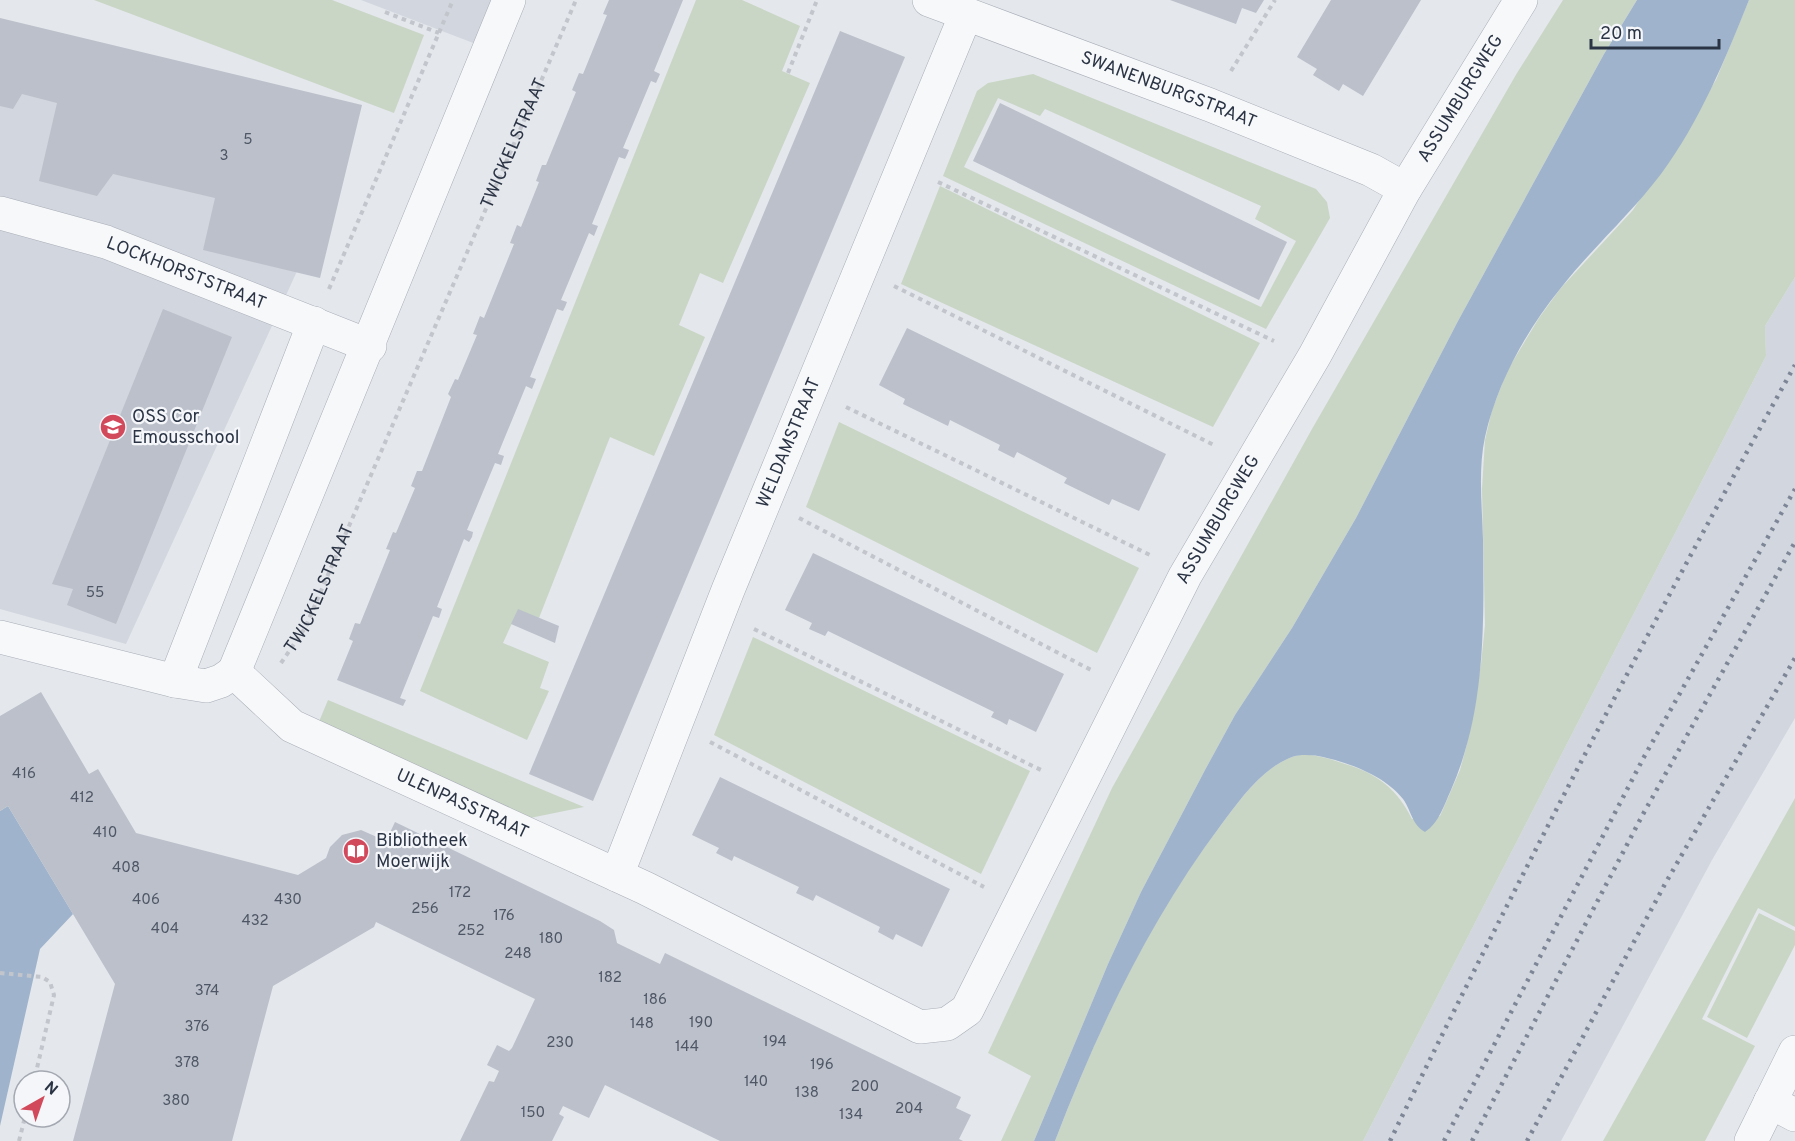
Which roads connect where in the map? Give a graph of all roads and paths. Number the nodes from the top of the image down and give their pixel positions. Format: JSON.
{"nodes":[{"id":1,"x":453,"y":0,"type":"edge"},
{"id":2,"x":509,"y":0,"type":"edge"},
{"id":3,"x":576,"y":0,"type":"edge"},
{"id":4,"x":817,"y":0,"type":"edge"},
{"id":5,"x":929,"y":0,"type":"edge"},
{"id":6,"x":1275,"y":0,"type":"edge"},
{"id":7,"x":1521,"y":0,"type":"edge"},
{"id":8,"x":385,"y":12,"type":"dead end"},
{"id":9,"x":966,"y":14,"type":"junction"},
{"id":10,"x":440,"y":33,"type":"junction"},
{"id":11,"x":788,"y":73,"type":"dead end"},
{"id":12,"x":1210,"y":105,"type":"junction"},
{"id":13,"x":904,"y":166,"type":"junction"},
{"id":14,"x":1405,"y":189,"type":"junction"},
{"id":15,"x":0,"y":213,"type":"edge"},
{"id":16,"x":860,"y":270,"type":"junction"},
{"id":17,"x":314,"y":323,"type":"junction"},
{"id":18,"x":1275,"y":340,"type":"dead end"},
{"id":19,"x":370,"y":346,"type":"junction"},
{"id":20,"x":840,"y":404,"type":"dead end"},
{"id":21,"x":1216,"y":446,"type":"dead end"},
{"id":22,"x":796,"y":516,"type":"dead end"},
{"id":23,"x":1155,"y":557,"type":"dead end"},
{"id":24,"x":748,"y":626,"type":"dead end"},
{"id":25,"x":0,"y":638,"type":"edge"},
{"id":26,"x":234,"y":672,"type":"junction"},
{"id":27,"x":1096,"y":672,"type":"dead end"},
{"id":28,"x":175,"y":681,"type":"junction"},
{"id":29,"x":702,"y":738,"type":"dead end"},
{"id":30,"x":1043,"y":771,"type":"dead end"},
{"id":31,"x":617,"y":875,"type":"junction"},
{"id":32,"x":984,"y":887,"type":"dead end"},
{"id":33,"x":0,"y":973,"type":"edge"},
{"id":34,"x":920,"y":1027,"type":"joint"},
{"id":35,"x":1795,"y":1052,"type":"edge"},
{"id":36,"x":37,"y":1069,"type":"edge"},
{"id":37,"x":1782,"y":1109,"type":"edge"},
{"id":38,"x":1751,"y":1141,"type":"edge"}],
"edges":[{"from":1,"to":10,"type":"path"},
{"from":2,"to":19,"type":"street"},
{"from":3,"to":26,"type":"path","name":"TWICKELSTRAAT"},
{"from":4,"to":11,"type":"path"},
{"from":5,"to":9,"type":"street","name":"SWANENBURGSTRAAT"},
{"from":6,"to":12,"type":"path"},
{"from":7,"to":14,"type":"street","name":"ASSUMBURGWEG"},
{"from":8,"to":10,"type":"path"},
{"from":9,"to":12,"type":"street","name":"SWANENBURGSTRAAT"},
{"from":9,"to":13,"type":"street","name":"WELDAMSTRAAT"},
{"from":10,"to":17,"type":"path"},
{"from":12,"to":14,"type":"street","name":"SWANENBURGSTRAAT"},
{"from":13,"to":16,"type":"street","name":"WELDAMSTRAAT"},
{"from":13,"to":18,"type":"path"},
{"from":14,"to":34,"type":"street","name":"ASSUMBURGWEG"},
{"from":15,"to":17,"type":"street","name":"LOCKHORSTSTRAAT"},
{"from":16,"to":21,"type":"path"},
{"from":16,"to":31,"type":"street","name":"WELDAMSTRAAT"},
{"from":17,"to":19,"type":"street","name":"LOCKHORSTSTRAAT"},
{"from":17,"to":28,"type":"street"},
{"from":19,"to":26,"type":"street"},
{"from":20,"to":23,"type":"path","name":"ASSUMBURGWEG"},
{"from":22,"to":27,"type":"path"},
{"from":24,"to":30,"type":"path"},
{"from":25,"to":28,"type":"street"},
{"from":26,"to":28,"type":"street"},
{"from":26,"to":31,"type":"street","name":"ULENPASSTRAAT"},
{"from":29,"to":32,"type":"path"},
{"from":31,"to":34,"type":"street","name":"ULENPASSTRAAT"},
{"from":33,"to":36,"type":"path"},
{"from":35,"to":37,"type":"street"},
{"from":37,"to":38,"type":"street"}]}
